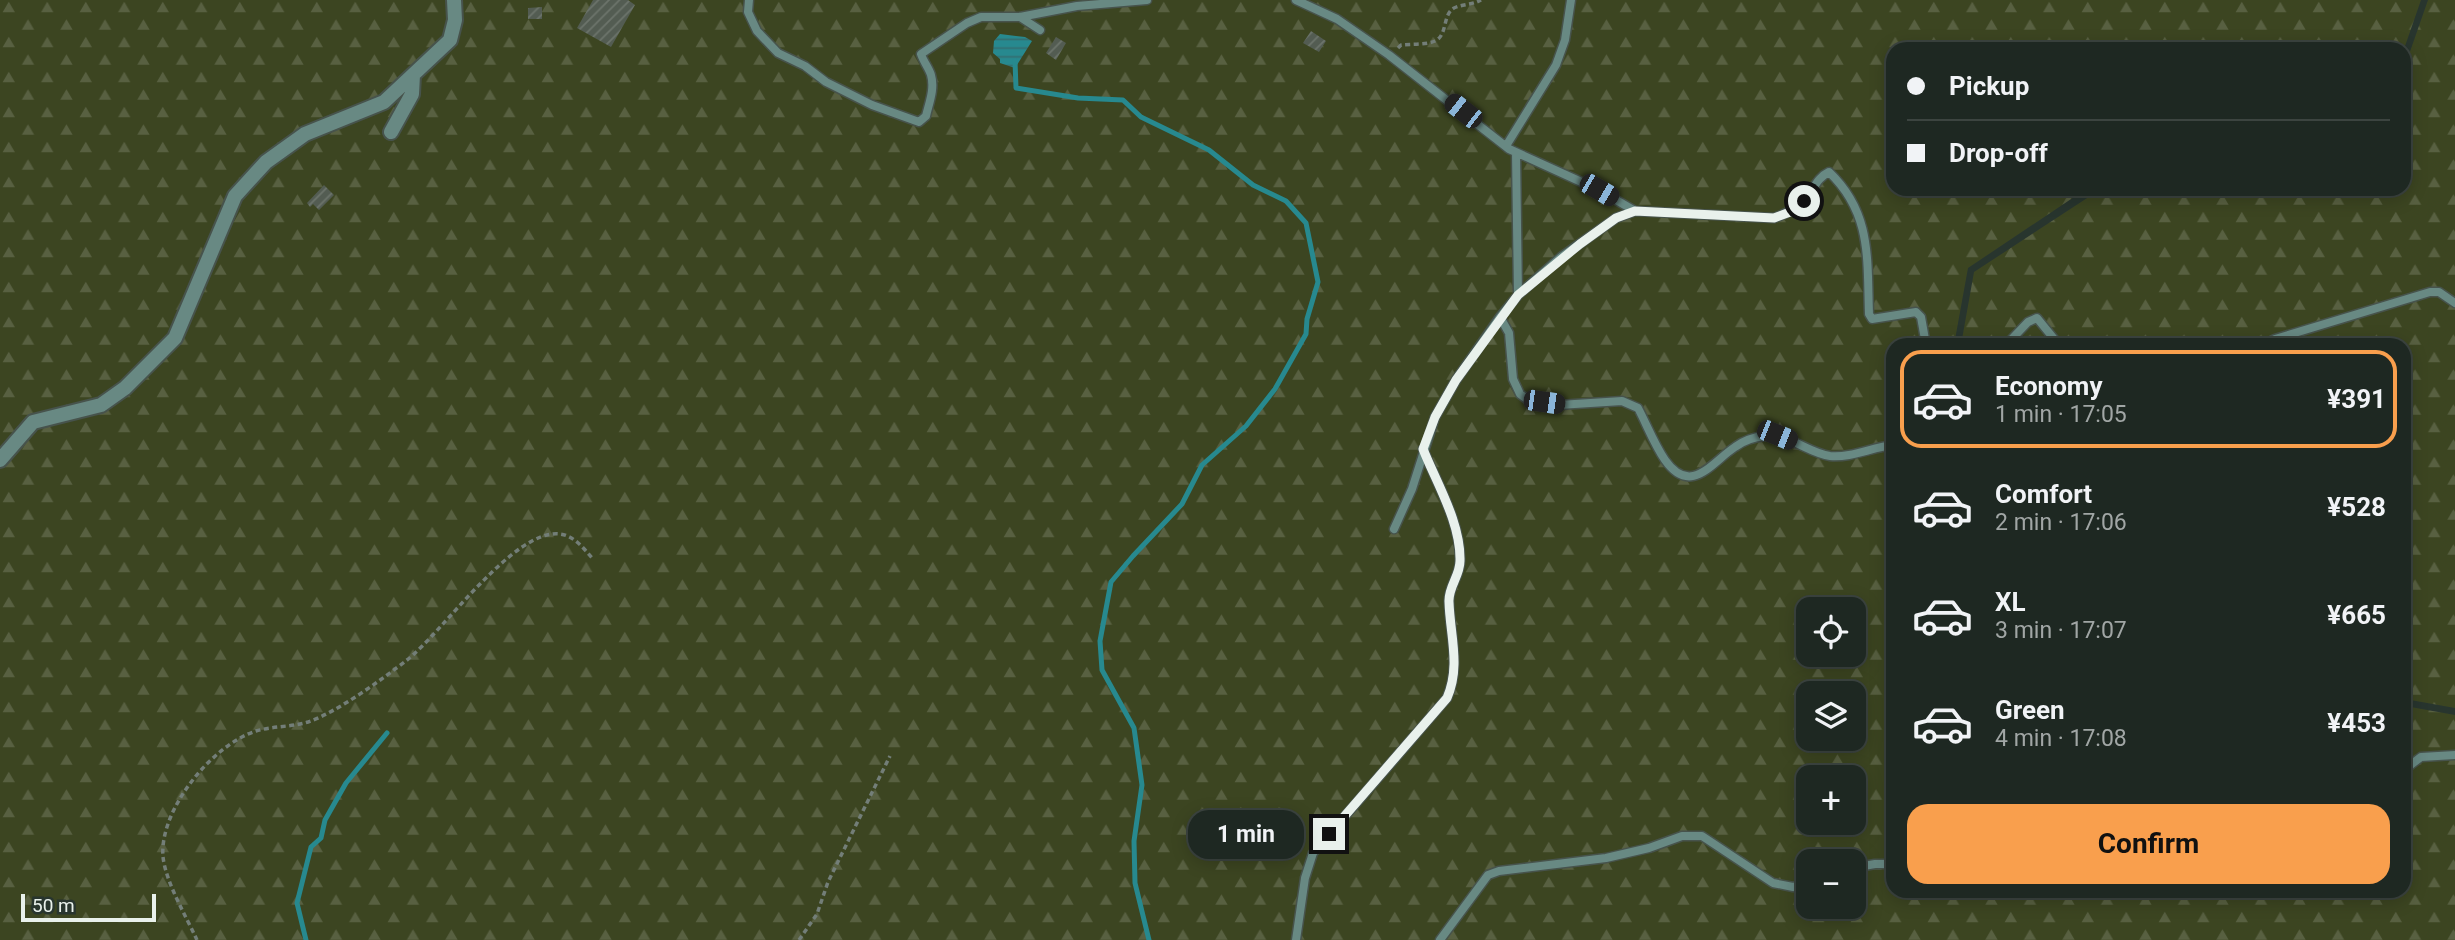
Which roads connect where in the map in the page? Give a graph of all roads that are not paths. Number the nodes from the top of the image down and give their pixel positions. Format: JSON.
{"nodes":[{"id":1,"x":454,"y":0,"type":"edge"},
{"id":2,"x":749,"y":0,"type":"edge"},
{"id":3,"x":1147,"y":0,"type":"edge"},
{"id":4,"x":1296,"y":0,"type":"edge"},
{"id":5,"x":1571,"y":0,"type":"edge"},
{"id":6,"x":1020,"y":17,"type":"junction"},
{"id":7,"x":1040,"y":30,"type":"dead end"},
{"id":8,"x":413,"y":75,"type":"junction"},
{"id":9,"x":391,"y":132,"type":"dead end"},
{"id":10,"x":1506,"y":146,"type":"junction"},
{"id":11,"x":1516,"y":153,"type":"junction"},
{"id":12,"x":1635,"y":211,"type":"junction"},
{"id":13,"x":1518,"y":295,"type":"junction"},
{"id":14,"x":2455,"y":303,"type":"edge"},
{"id":15,"x":1500,"y":317,"type":"junction"},
{"id":16,"x":1925,"y":338,"type":"edge"},
{"id":17,"x":2013,"y":338,"type":"edge"},
{"id":18,"x":2053,"y":338,"type":"edge"},
{"id":19,"x":2278,"y":338,"type":"edge"},
{"id":20,"x":1886,"y":447,"type":"edge"},
{"id":21,"x":1423,"y":449,"type":"junction"},
{"id":22,"x":0,"y":460,"type":"edge"},
{"id":23,"x":1394,"y":529,"type":"dead end"},
{"id":24,"x":2455,"y":755,"type":"edge"},
{"id":25,"x":2411,"y":765,"type":"edge"},
{"id":26,"x":1886,"y":864,"type":"edge"},
{"id":27,"x":1866,"y":866,"type":"edge"},
{"id":28,"x":1796,"y":886,"type":"edge"},
{"id":29,"x":1296,"y":940,"type":"edge"},
{"id":30,"x":1440,"y":940,"type":"edge"}],
"edges":[{"from":1,"to":8,"type":"street"},
{"from":2,"to":6,"type":"lane"},
{"from":3,"to":6,"type":"lane"},
{"from":4,"to":10,"type":"lane"},
{"from":5,"to":10,"type":"lane"},
{"from":6,"to":7,"type":"lane"},
{"from":8,"to":9,"type":"street"},
{"from":8,"to":22,"type":"street"},
{"from":10,"to":11,"type":"lane"},
{"from":11,"to":12,"type":"lane"},
{"from":11,"to":13,"type":"lane"},
{"from":12,"to":13,"type":"lane"},
{"from":12,"to":16,"type":"lane"},
{"from":13,"to":15,"type":"lane"},
{"from":14,"to":19,"type":"lane"},
{"from":15,"to":20,"type":"lane"},
{"from":15,"to":21,"type":"lane"},
{"from":17,"to":18,"type":"lane"},
{"from":21,"to":23,"type":"lane"},
{"from":21,"to":29,"type":"lane"},
{"from":24,"to":25,"type":"lane"},
{"from":26,"to":27,"type":"lane"},
{"from":28,"to":30,"type":"lane"}]}
